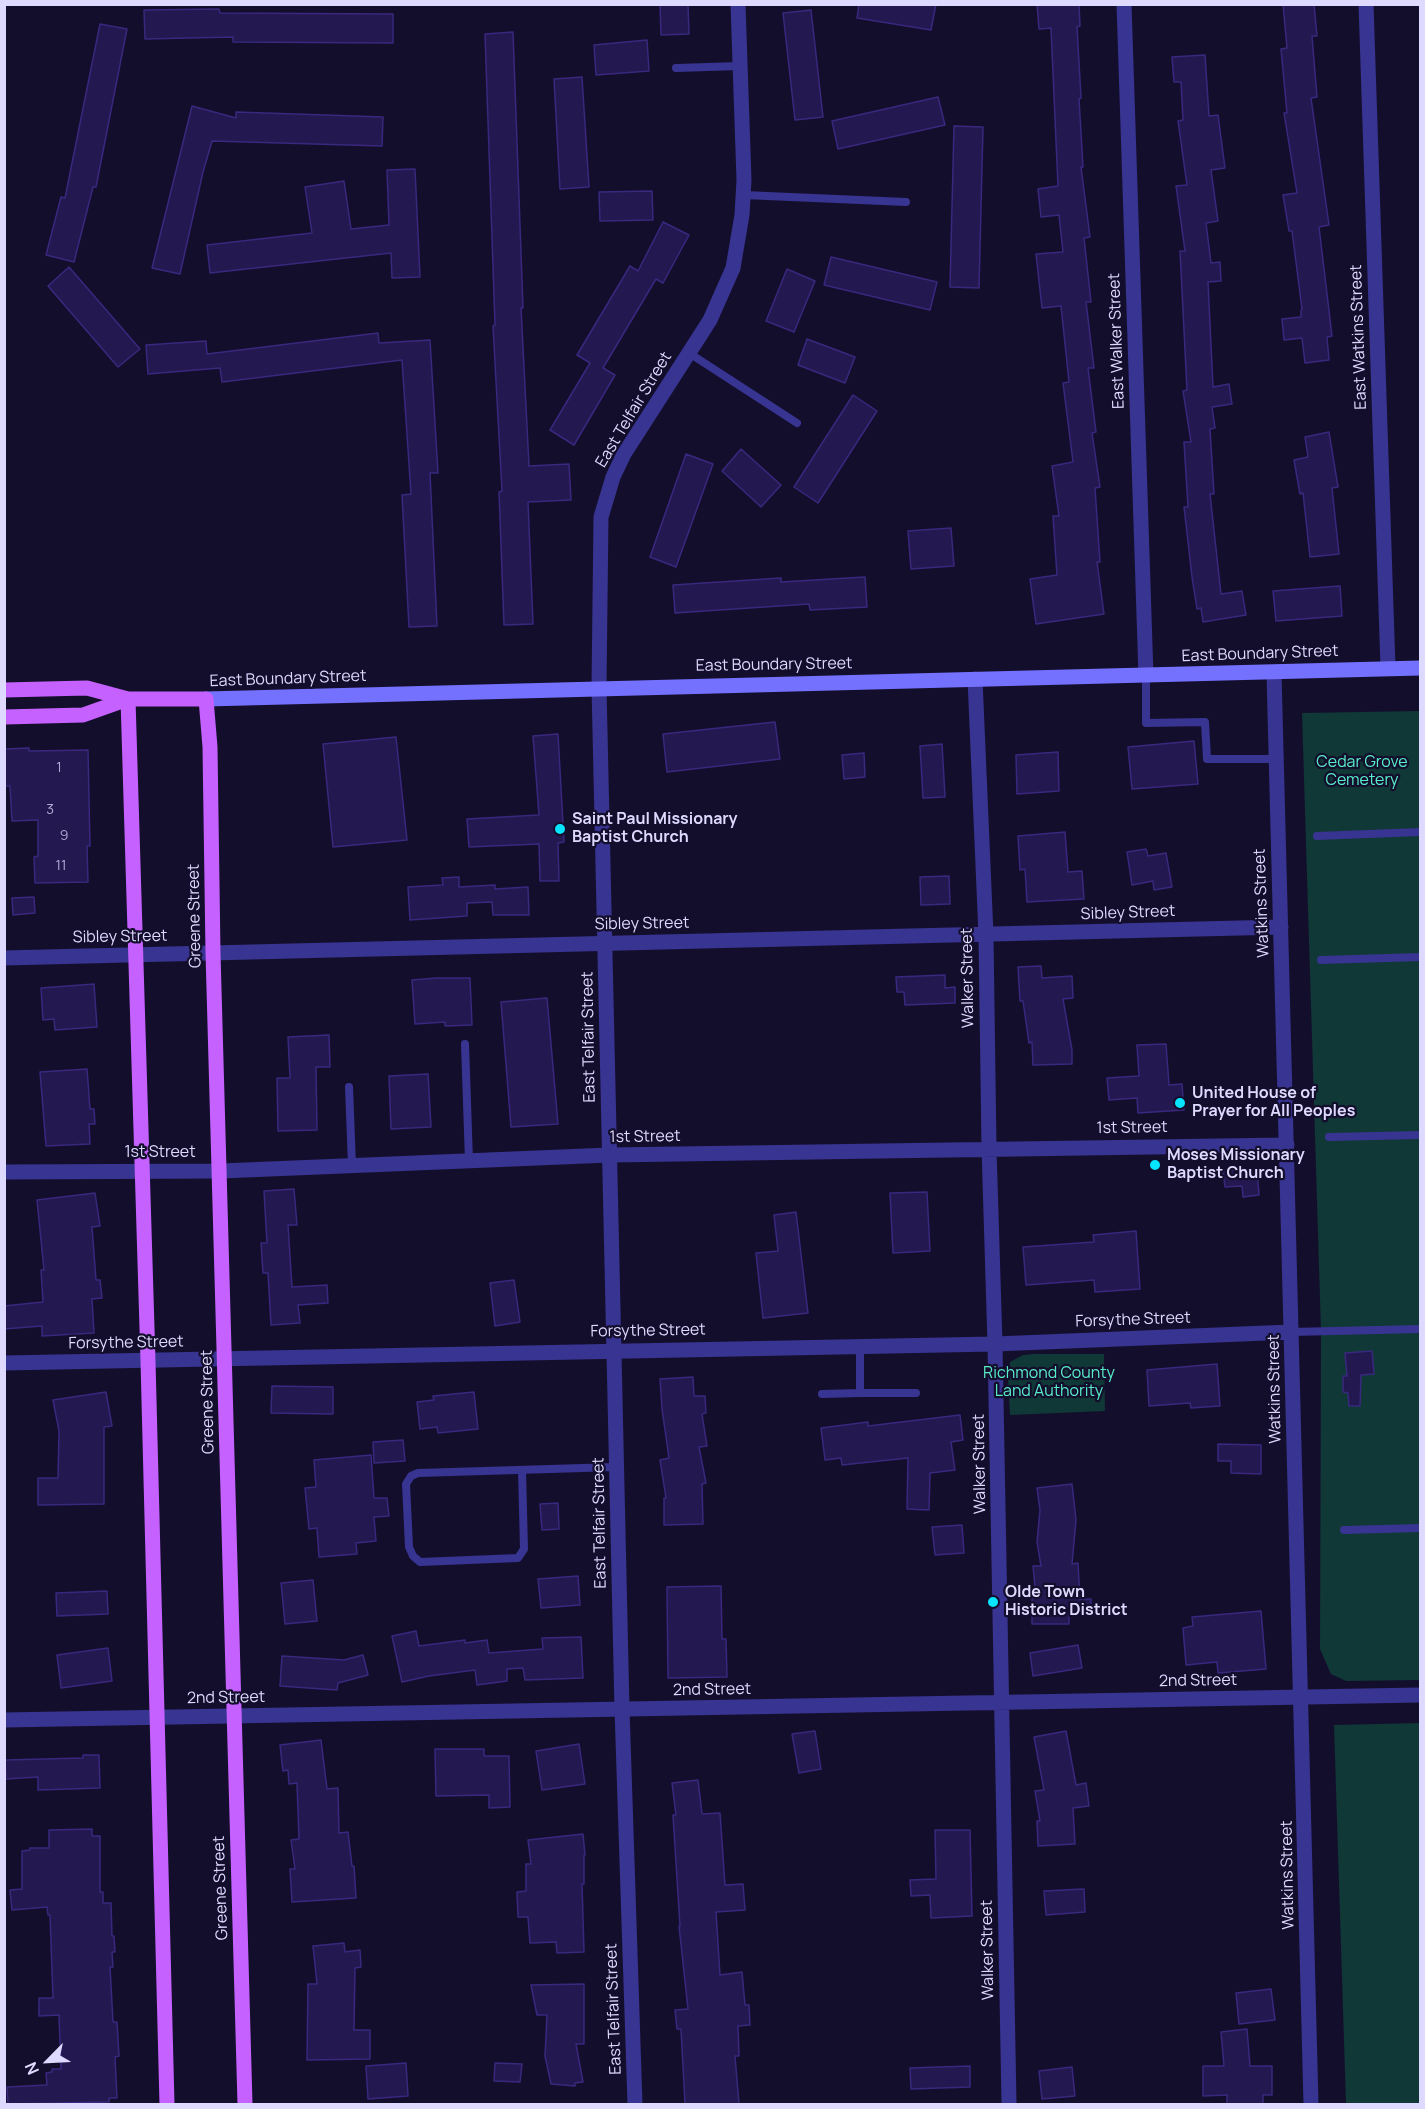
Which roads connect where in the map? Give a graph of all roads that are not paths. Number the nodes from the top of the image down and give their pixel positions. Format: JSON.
{"nodes":[{"id":1,"x":738,"y":4,"type":"edge"},
{"id":2,"x":1124,"y":4,"type":"edge"},
{"id":3,"x":1366,"y":4,"type":"edge"},
{"id":4,"x":740,"y":66,"type":"junction"},
{"id":5,"x":676,"y":68,"type":"dead end"},
{"id":6,"x":744,"y":195,"type":"junction"},
{"id":7,"x":906,"y":202,"type":"dead end"},
{"id":8,"x":689,"y":353,"type":"junction"},
{"id":9,"x":797,"y":423,"type":"dead end"},
{"id":10,"x":1388,"y":668,"type":"junction"},
{"id":11,"x":1420,"y":668,"type":"edge"},
{"id":12,"x":1274,"y":673,"type":"junction"},
{"id":13,"x":1146,"y":676,"type":"junction"},
{"id":14,"x":975,"y":679,"type":"junction"},
{"id":15,"x":599,"y":687,"type":"junction"},
{"id":16,"x":4,"y":690,"type":"edge"},
{"id":17,"x":128,"y":699,"type":"junction"},
{"id":18,"x":206,"y":699,"type":"junction"},
{"id":19,"x":4,"y":717,"type":"edge"},
{"id":20,"x":1276,"y":759,"type":"junction"},
{"id":21,"x":1420,"y":832,"type":"edge"},
{"id":22,"x":1317,"y":836,"type":"dead end"},
{"id":23,"x":1281,"y":927,"type":"junction"},
{"id":24,"x":986,"y":935,"type":"junction"},
{"id":25,"x":605,"y":943,"type":"junction"},
{"id":26,"x":213,"y":953,"type":"junction"},
{"id":27,"x":135,"y":954,"type":"junction"},
{"id":28,"x":1420,"y":957,"type":"edge"},
{"id":29,"x":4,"y":958,"type":"edge"},
{"id":30,"x":1321,"y":960,"type":"dead end"},
{"id":31,"x":465,"y":1044,"type":"dead end"},
{"id":32,"x":349,"y":1087,"type":"dead end"},
{"id":33,"x":1420,"y":1135,"type":"edge"},
{"id":34,"x":1329,"y":1137,"type":"dead end"},
{"id":35,"x":1287,"y":1144,"type":"junction"},
{"id":36,"x":989,"y":1148,"type":"junction"},
{"id":37,"x":610,"y":1155,"type":"junction"},
{"id":38,"x":469,"y":1161,"type":"junction"},
{"id":39,"x":352,"y":1166,"type":"junction"},
{"id":40,"x":141,"y":1171,"type":"junction"},
{"id":41,"x":220,"y":1171,"type":"junction"},
{"id":42,"x":4,"y":1172,"type":"edge"},
{"id":43,"x":1420,"y":1329,"type":"edge"},
{"id":44,"x":1292,"y":1332,"type":"junction"},
{"id":45,"x":995,"y":1344,"type":"junction"},
{"id":46,"x":860,"y":1346,"type":"junction"},
{"id":47,"x":613,"y":1350,"type":"junction"},
{"id":48,"x":225,"y":1359,"type":"junction"},
{"id":49,"x":148,"y":1361,"type":"junction"},
{"id":50,"x":4,"y":1363,"type":"edge"},
{"id":51,"x":860,"y":1393,"type":"junction"},
{"id":52,"x":916,"y":1393,"type":"dead end"},
{"id":53,"x":822,"y":1394,"type":"dead end"},
{"id":54,"x":616,"y":1467,"type":"junction"},
{"id":55,"x":522,"y":1470,"type":"junction"},
{"id":56,"x":1420,"y":1528,"type":"edge"},
{"id":57,"x":1344,"y":1530,"type":"dead end"},
{"id":58,"x":1420,"y":1695,"type":"edge"},
{"id":59,"x":1301,"y":1697,"type":"junction"},
{"id":60,"x":1002,"y":1703,"type":"junction"},
{"id":61,"x":622,"y":1709,"type":"junction"},
{"id":62,"x":234,"y":1716,"type":"junction"},
{"id":63,"x":156,"y":1718,"type":"junction"},
{"id":64,"x":4,"y":1720,"type":"edge"},
{"id":65,"x":167,"y":2104,"type":"edge"},
{"id":66,"x":245,"y":2104,"type":"edge"},
{"id":67,"x":635,"y":2104,"type":"edge"},
{"id":68,"x":1009,"y":2104,"type":"edge"},
{"id":69,"x":1311,"y":2104,"type":"edge"}],
"edges":[{"from":1,"to":4,"type":"street","name":"East Telfair Street"},
{"from":2,"to":13,"type":"street","name":"East Walker Street"},
{"from":3,"to":10,"type":"street","name":"East Watkins Street"},
{"from":4,"to":5,"type":"lane"},
{"from":4,"to":6,"type":"street","name":"East Telfair Street"},
{"from":6,"to":7,"type":"lane"},
{"from":6,"to":8,"type":"street","name":"East Telfair Street"},
{"from":8,"to":9,"type":"lane"},
{"from":8,"to":15,"type":"street","name":"East Telfair Street"},
{"from":10,"to":11,"type":"main road","name":"East Boundary Street"},
{"from":10,"to":12,"type":"main road","name":"East Boundary Street"},
{"from":12,"to":13,"type":"main road","name":"East Boundary Street"},
{"from":12,"to":20,"type":"street","name":"Watkins Street"},
{"from":13,"to":14,"type":"main road","name":"East Boundary Street"},
{"from":13,"to":20,"type":"lane"},
{"from":14,"to":15,"type":"main road","name":"East Boundary Street"},
{"from":14,"to":24,"type":"street","name":"Walker Street"},
{"from":15,"to":18,"type":"main road","name":"East Boundary Street"},
{"from":15,"to":25,"type":"street","name":"East Telfair Street"},
{"from":16,"to":17,"type":"main road","name":"East Boundary Street"},
{"from":17,"to":18,"type":"main road","name":"East Boundary Street"},
{"from":17,"to":19,"type":"main road","name":"East Boundary Street"},
{"from":17,"to":27,"type":"main road"},
{"from":18,"to":26,"type":"main road","name":"Greene Street"},
{"from":20,"to":23,"type":"street","name":"Watkins Street"},
{"from":21,"to":22,"type":"lane"},
{"from":23,"to":24,"type":"street","name":"Sibley Street"},
{"from":23,"to":35,"type":"street","name":"Watkins Street"},
{"from":24,"to":25,"type":"street","name":"Sibley Street"},
{"from":24,"to":36,"type":"street","name":"Walker Street"},
{"from":25,"to":26,"type":"street","name":"Sibley Street"},
{"from":25,"to":37,"type":"street","name":"East Telfair Street"},
{"from":26,"to":27,"type":"street","name":"Sibley Street"},
{"from":26,"to":41,"type":"main road","name":"Greene Street"},
{"from":27,"to":29,"type":"street","name":"Sibley Street"},
{"from":27,"to":40,"type":"main road"},
{"from":28,"to":30,"type":"lane"},
{"from":31,"to":38,"type":"lane"},
{"from":32,"to":39,"type":"lane"},
{"from":33,"to":34,"type":"lane"},
{"from":35,"to":36,"type":"street","name":"1st Street"},
{"from":35,"to":44,"type":"street","name":"Watkins Street"},
{"from":36,"to":37,"type":"street","name":"1st Street"},
{"from":36,"to":45,"type":"street","name":"Walker Street"},
{"from":37,"to":38,"type":"street","name":"1st Street"},
{"from":37,"to":47,"type":"street","name":"East Telfair Street"},
{"from":38,"to":39,"type":"street","name":"1st Street"},
{"from":39,"to":41,"type":"street","name":"1st Street"},
{"from":40,"to":41,"type":"street","name":"1st Street"},
{"from":40,"to":42,"type":"street","name":"1st Street"},
{"from":40,"to":49,"type":"main road"},
{"from":41,"to":48,"type":"main road","name":"Greene Street"},
{"from":43,"to":44,"type":"lane"},
{"from":44,"to":45,"type":"street","name":"Forsythe Street"},
{"from":44,"to":59,"type":"street","name":"Watkins Street"},
{"from":45,"to":46,"type":"street","name":"Forsythe Street"},
{"from":45,"to":60,"type":"street","name":"Walker Street"},
{"from":46,"to":47,"type":"street","name":"Forsythe Street"},
{"from":46,"to":51,"type":"lane"},
{"from":47,"to":48,"type":"street","name":"Forsythe Street"},
{"from":47,"to":54,"type":"street","name":"East Telfair Street"},
{"from":48,"to":49,"type":"street","name":"Forsythe Street"},
{"from":48,"to":62,"type":"main road","name":"Greene Street"},
{"from":49,"to":50,"type":"street","name":"Forsythe Street"},
{"from":49,"to":63,"type":"main road"},
{"from":51,"to":52,"type":"lane"},
{"from":51,"to":53,"type":"lane"},
{"from":54,"to":55,"type":"lane"},
{"from":54,"to":61,"type":"street","name":"East Telfair Street"},
{"from":55,"to":55,"type":"lane"},
{"from":56,"to":57,"type":"lane"},
{"from":58,"to":59,"type":"street","name":"2nd Street"},
{"from":59,"to":60,"type":"street","name":"2nd Street"},
{"from":59,"to":69,"type":"street","name":"Watkins Street"},
{"from":60,"to":61,"type":"street","name":"2nd Street"},
{"from":60,"to":68,"type":"street","name":"Walker Street"},
{"from":61,"to":62,"type":"street","name":"2nd Street"},
{"from":61,"to":67,"type":"street","name":"East Telfair Street"},
{"from":62,"to":63,"type":"street","name":"2nd Street"},
{"from":62,"to":66,"type":"main road","name":"Greene Street"},
{"from":63,"to":64,"type":"street","name":"2nd Street"},
{"from":63,"to":65,"type":"main road"}]}
